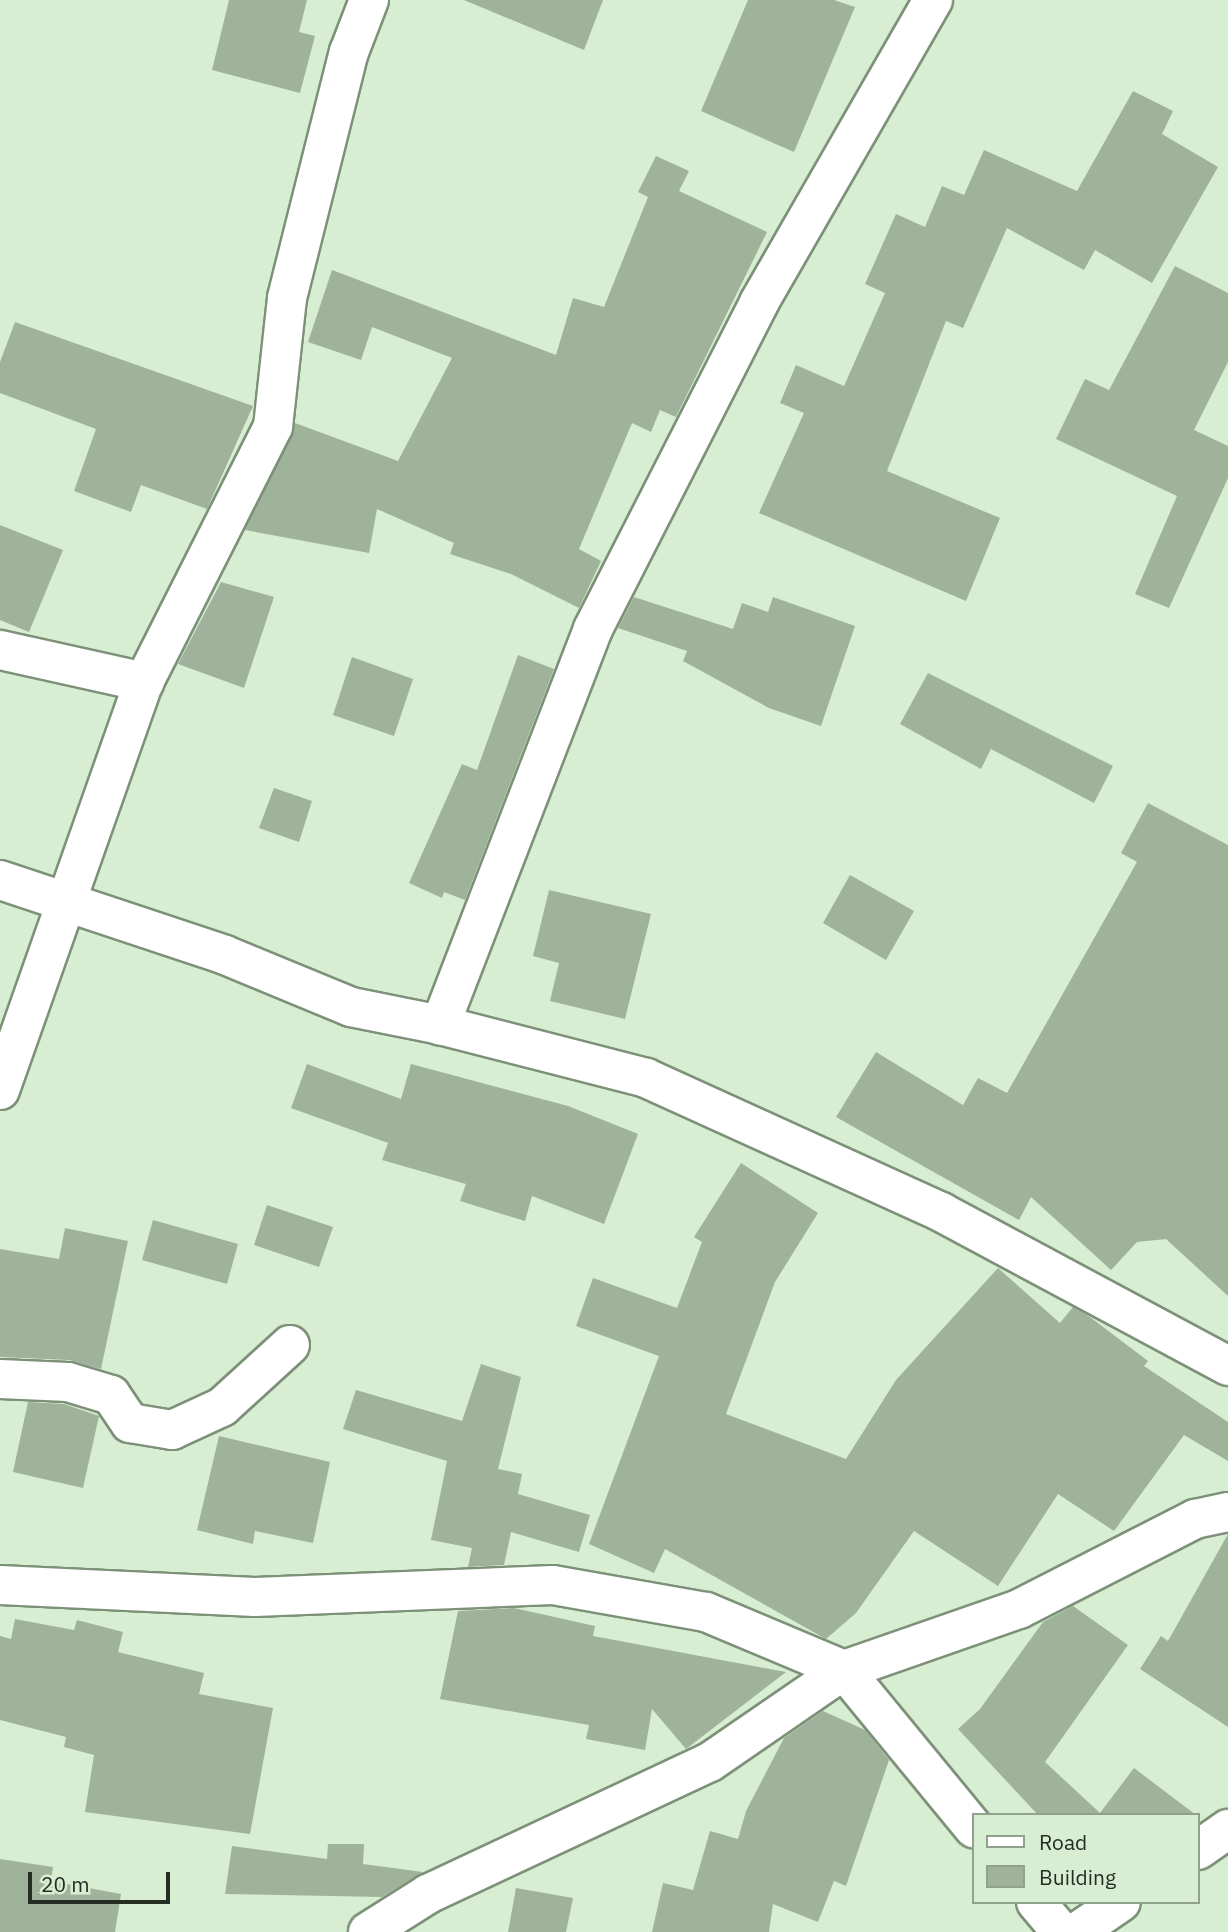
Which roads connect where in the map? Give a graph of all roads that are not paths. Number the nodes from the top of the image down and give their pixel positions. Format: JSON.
{"nodes":[{"id":1,"x":369,"y":0,"type":"edge"},
{"id":2,"x":933,"y":0,"type":"edge"},
{"id":3,"x":0,"y":650,"type":"edge"},
{"id":4,"x":144,"y":682,"type":"junction"},
{"id":5,"x":0,"y":880,"type":"edge"},
{"id":6,"x":67,"y":899,"type":"junction"},
{"id":7,"x":440,"y":1025,"type":"junction"},
{"id":8,"x":0,"y":1090,"type":"edge"},
{"id":9,"x":290,"y":1345,"type":"dead end"},
{"id":10,"x":1228,"y":1366,"type":"edge"},
{"id":11,"x":0,"y":1379,"type":"edge"},
{"id":12,"x":1228,"y":1512,"type":"edge"},
{"id":13,"x":0,"y":1585,"type":"edge"},
{"id":14,"x":844,"y":1670,"type":"junction"},
{"id":15,"x":972,"y":1826,"type":"edge"},
{"id":16,"x":1228,"y":1829,"type":"edge"},
{"id":17,"x":1200,"y":1849,"type":"edge"},
{"id":18,"x":1038,"y":1904,"type":"edge"},
{"id":19,"x":1118,"y":1904,"type":"edge"},
{"id":20,"x":368,"y":1932,"type":"edge"},
{"id":21,"x":1060,"y":1932,"type":"edge"},
{"id":22,"x":1077,"y":1932,"type":"edge"}],
"edges":[{"from":1,"to":4,"type":"street"},
{"from":2,"to":7,"type":"street"},
{"from":3,"to":4,"type":"street"},
{"from":4,"to":6,"type":"street"},
{"from":5,"to":6,"type":"street"},
{"from":6,"to":7,"type":"street"},
{"from":6,"to":8,"type":"street"},
{"from":7,"to":10,"type":"street"},
{"from":9,"to":11,"type":"street"},
{"from":12,"to":14,"type":"street"},
{"from":13,"to":14,"type":"street"},
{"from":14,"to":15,"type":"street"},
{"from":14,"to":20,"type":"street"},
{"from":16,"to":17,"type":"street"},
{"from":18,"to":21,"type":"street"},
{"from":19,"to":22,"type":"street"}]}
